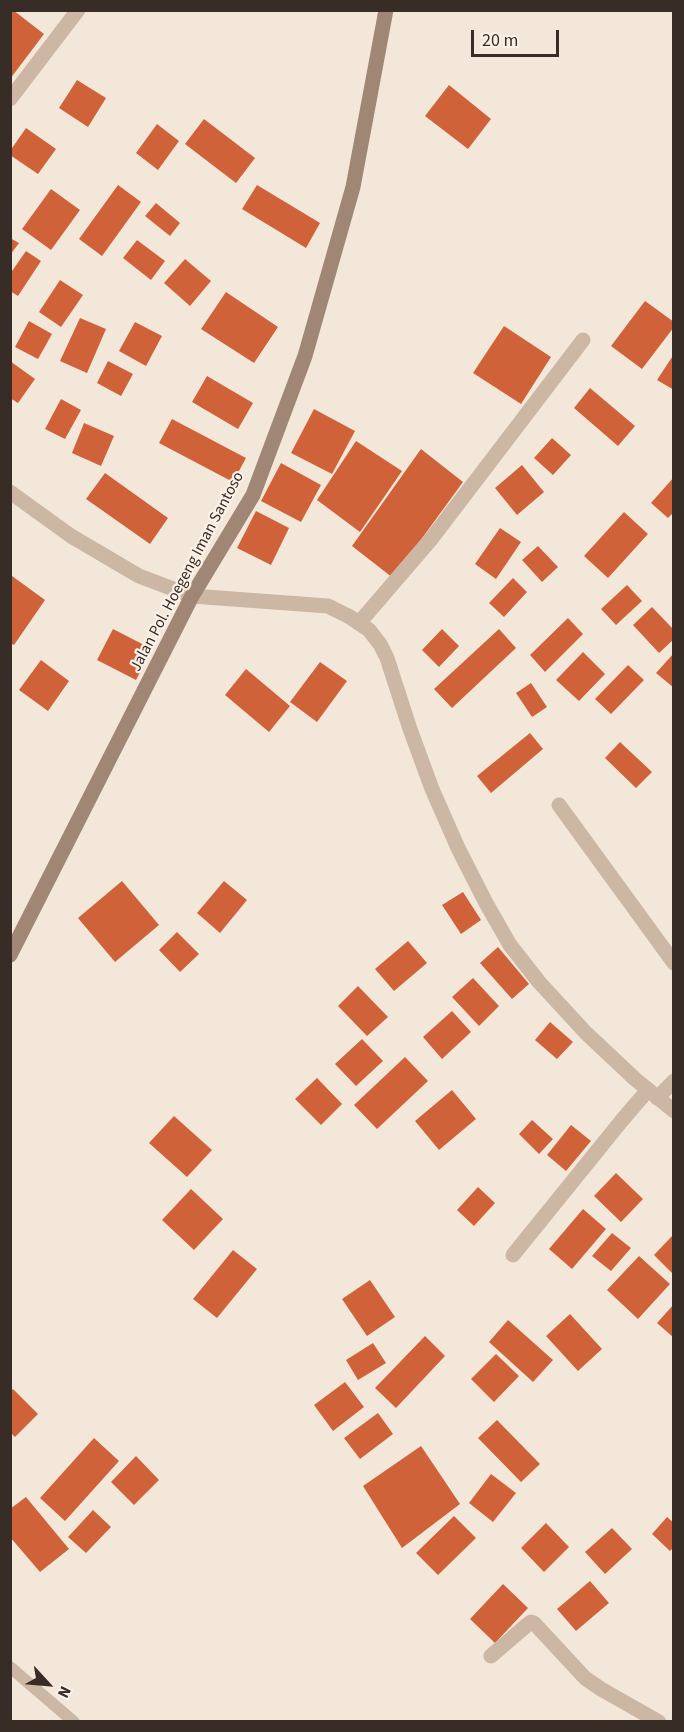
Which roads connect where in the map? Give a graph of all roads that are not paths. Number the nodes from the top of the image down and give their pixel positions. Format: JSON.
{"nodes":[{"id":1,"x":78,"y":10,"type":"edge"},
{"id":2,"x":386,"y":10,"type":"edge"},
{"id":3,"x":10,"y":99,"type":"edge"},
{"id":4,"x":583,"y":340,"type":"dead end"},
{"id":5,"x":10,"y":492,"type":"edge"},
{"id":6,"x":192,"y":596,"type":"junction"},
{"id":7,"x":359,"y":623,"type":"junction"},
{"id":8,"x":559,"y":805,"type":"dead end"},
{"id":9,"x":10,"y":955,"type":"edge"},
{"id":10,"x":674,"y":963,"type":"edge"},
{"id":11,"x":674,"y":1081,"type":"edge"},
{"id":12,"x":653,"y":1094,"type":"junction"},
{"id":13,"x":674,"y":1111,"type":"edge"},
{"id":14,"x":513,"y":1255,"type":"dead end"},
{"id":15,"x":491,"y":1656,"type":"dead end"},
{"id":16,"x":10,"y":1667,"type":"edge"},
{"id":17,"x":74,"y":1722,"type":"edge"},
{"id":18,"x":659,"y":1722,"type":"edge"}],
"edges":[{"from":1,"to":3,"type":"street"},
{"from":2,"to":6,"type":"street","name":"Jalan Pol. Hoegeng Iman Santoso"},
{"from":4,"to":7,"type":"street"},
{"from":5,"to":6,"type":"street"},
{"from":6,"to":7,"type":"street"},
{"from":6,"to":9,"type":"street","name":"Jalan Pol. Hoegeng Iman Santoso"},
{"from":7,"to":12,"type":"street"},
{"from":8,"to":10,"type":"street"},
{"from":11,"to":12,"type":"street"},
{"from":12,"to":13,"type":"street"},
{"from":12,"to":14,"type":"street"},
{"from":15,"to":18,"type":"street"},
{"from":16,"to":17,"type":"lane"}]}
